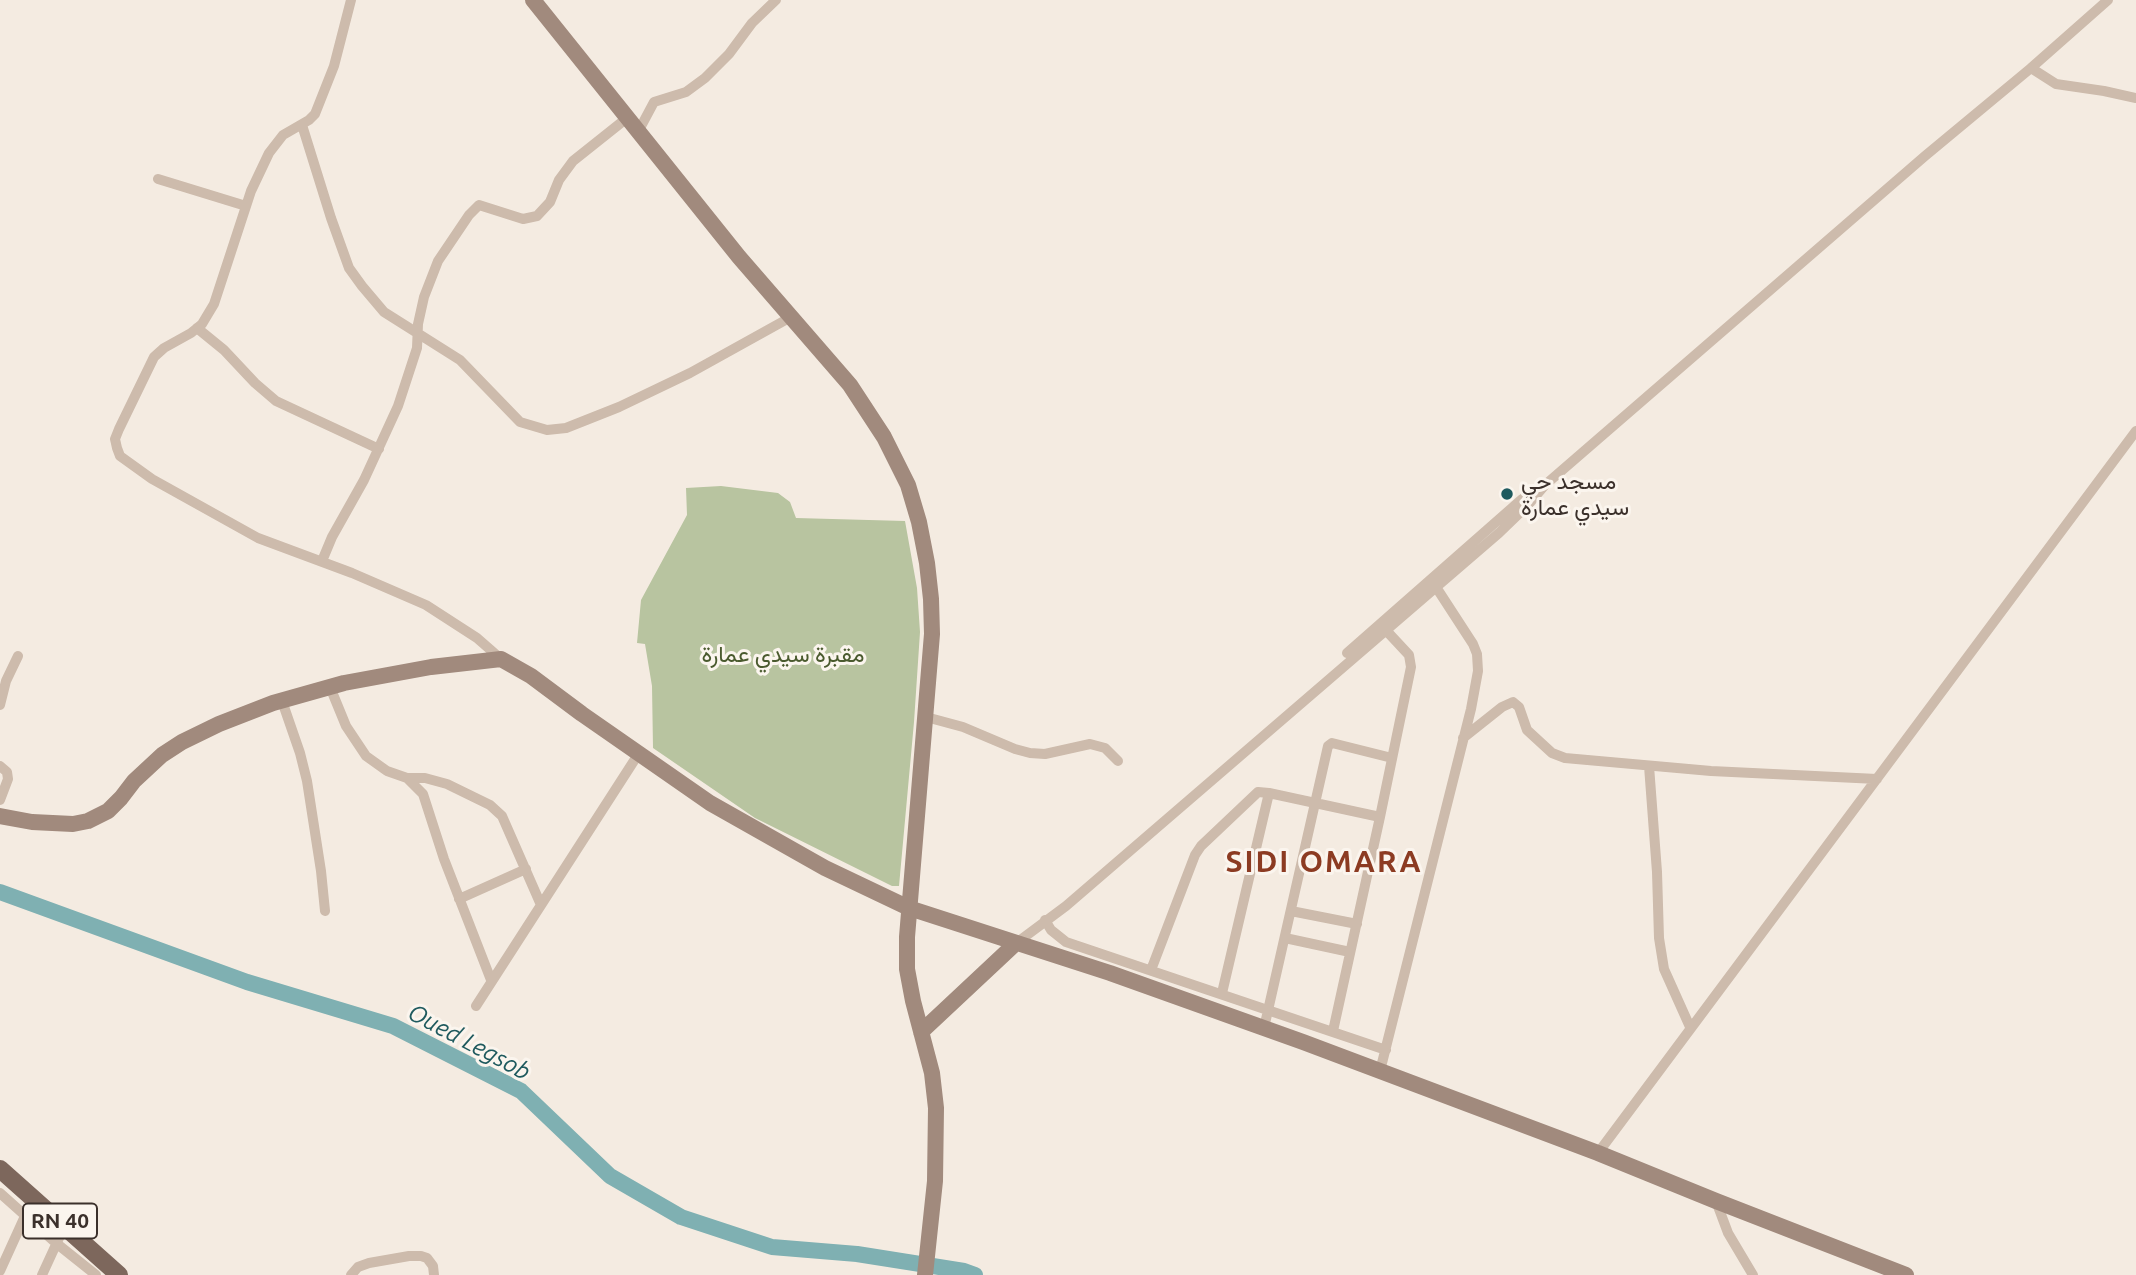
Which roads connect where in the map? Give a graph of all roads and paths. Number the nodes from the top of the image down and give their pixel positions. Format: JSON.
{"nodes":[{"id":1,"x":351,"y":0,"type":"edge"},
{"id":2,"x":533,"y":0,"type":"edge"},
{"id":3,"x":776,"y":0,"type":"edge"},
{"id":4,"x":2108,"y":0,"type":"edge"},
{"id":5,"x":2031,"y":68,"type":"junction"},
{"id":6,"x":2136,"y":98,"type":"edge"},
{"id":7,"x":627,"y":118,"type":"junction"},
{"id":8,"x":302,"y":125,"type":"junction"},
{"id":9,"x":638,"y":132,"type":"junction"},
{"id":10,"x":158,"y":179,"type":"dead end"},
{"id":11,"x":246,"y":206,"type":"junction"},
{"id":12,"x":791,"y":317,"type":"junction"},
{"id":13,"x":197,"y":328,"type":"junction"},
{"id":14,"x":418,"y":332,"type":"junction"},
{"id":15,"x":2136,"y":431,"type":"edge"},
{"id":16,"x":379,"y":449,"type":"junction"},
{"id":17,"x":1545,"y":485,"type":"junction"},
{"id":18,"x":322,"y":562,"type":"junction"},
{"id":19,"x":1436,"y":587,"type":"junction"},
{"id":20,"x":1383,"y":627,"type":"junction"},
{"id":21,"x":18,"y":656,"type":"dead end"},
{"id":22,"x":500,"y":659,"type":"junction"},
{"id":23,"x":330,"y":687,"type":"junction"},
{"id":24,"x":282,"y":701,"type":"junction"},
{"id":25,"x":0,"y":705,"type":"edge"},
{"id":26,"x":926,"y":717,"type":"junction"},
{"id":27,"x":1462,"y":738,"type":"junction"},
{"id":28,"x":639,"y":754,"type":"junction"},
{"id":29,"x":1392,"y":758,"type":"junction"},
{"id":30,"x":1118,"y":761,"type":"dead end"},
{"id":31,"x":0,"y":766,"type":"edge"},
{"id":32,"x":1649,"y":766,"type":"junction"},
{"id":33,"x":407,"y":778,"type":"junction"},
{"id":34,"x":1877,"y":779,"type":"junction"},
{"id":35,"x":1269,"y":793,"type":"junction"},
{"id":36,"x":0,"y":800,"type":"edge"},
{"id":37,"x":1315,"y":804,"type":"junction"},
{"id":38,"x":0,"y":816,"type":"edge"},
{"id":39,"x":1380,"y":817,"type":"junction"},
{"id":40,"x":526,"y":869,"type":"junction"},
{"id":41,"x":459,"y":899,"type":"junction"},
{"id":42,"x":541,"y":905,"type":"junction"},
{"id":43,"x":909,"y":908,"type":"junction"},
{"id":44,"x":325,"y":911,"type":"dead end"},
{"id":45,"x":1292,"y":911,"type":"junction"},
{"id":46,"x":1045,"y":920,"type":"junction"},
{"id":47,"x":1357,"y":924,"type":"junction"},
{"id":48,"x":1286,"y":938,"type":"junction"},
{"id":49,"x":1066,"y":942,"type":"junction"},
{"id":50,"x":1015,"y":944,"type":"junction"},
{"id":51,"x":1350,"y":952,"type":"junction"},
{"id":52,"x":1056,"y":956,"type":"junction"},
{"id":53,"x":1112,"y":965,"type":"junction"},
{"id":54,"x":1151,"y":970,"type":"junction"},
{"id":55,"x":491,"y":980,"type":"junction"},
{"id":56,"x":1222,"y":993,"type":"junction"},
{"id":57,"x":476,"y":1006,"type":"dead end"},
{"id":58,"x":1269,"y":1009,"type":"junction"},
{"id":59,"x":1690,"y":1027,"type":"junction"},
{"id":60,"x":1264,"y":1028,"type":"junction"},
{"id":61,"x":1333,"y":1031,"type":"junction"},
{"id":62,"x":921,"y":1032,"type":"junction"},
{"id":63,"x":1387,"y":1049,"type":"junction"},
{"id":64,"x":1380,"y":1071,"type":"junction"},
{"id":65,"x":1598,"y":1153,"type":"junction"},
{"id":66,"x":0,"y":1169,"type":"edge"},
{"id":67,"x":0,"y":1193,"type":"edge"},
{"id":68,"x":35,"y":1200,"type":"junction"},
{"id":69,"x":1716,"y":1201,"type":"junction"},
{"id":70,"x":25,"y":1216,"type":"junction"},
{"id":71,"x":65,"y":1226,"type":"junction"},
{"id":72,"x":56,"y":1243,"type":"junction"},
{"id":73,"x":0,"y":1271,"type":"edge"},
{"id":74,"x":97,"y":1271,"type":"edge"},
{"id":75,"x":41,"y":1275,"type":"edge"},
{"id":76,"x":119,"y":1275,"type":"edge"},
{"id":77,"x":351,"y":1275,"type":"edge"},
{"id":78,"x":434,"y":1275,"type":"edge"},
{"id":79,"x":925,"y":1275,"type":"edge"},
{"id":80,"x":1753,"y":1275,"type":"edge"},
{"id":81,"x":1906,"y":1275,"type":"edge"}],
"edges":[{"from":1,"to":8,"type":"street"},
{"from":2,"to":7,"type":"main road"},
{"from":3,"to":9,"type":"street"},
{"from":4,"to":5,"type":"street"},
{"from":5,"to":6,"type":"street"},
{"from":5,"to":17,"type":"street"},
{"from":7,"to":9,"type":"main road"},
{"from":7,"to":14,"type":"street"},
{"from":8,"to":11,"type":"street"},
{"from":8,"to":14,"type":"street"},
{"from":9,"to":12,"type":"main road"},
{"from":10,"to":11,"type":"street"},
{"from":11,"to":13,"type":"street"},
{"from":12,"to":14,"type":"street"},
{"from":12,"to":26,"type":"main road"},
{"from":13,"to":16,"type":"street"},
{"from":13,"to":18,"type":"street"},
{"from":14,"to":16,"type":"street"},
{"from":15,"to":34,"type":"street"},
{"from":16,"to":18,"type":"street"},
{"from":17,"to":19,"type":"street"},
{"from":17,"to":20,"type":"street"},
{"from":18,"to":22,"type":"street"},
{"from":19,"to":20,"type":"street"},
{"from":19,"to":27,"type":"street"},
{"from":20,"to":29,"type":"street"},
{"from":20,"to":46,"type":"street"},
{"from":21,"to":25,"type":"street"},
{"from":22,"to":23,"type":"main road"},
{"from":22,"to":28,"type":"main road"},
{"from":23,"to":24,"type":"main road"},
{"from":23,"to":33,"type":"street"},
{"from":24,"to":38,"type":"main road"},
{"from":24,"to":44,"type":"street"},
{"from":26,"to":30,"type":"street"},
{"from":26,"to":43,"type":"main road"},
{"from":27,"to":32,"type":"street"},
{"from":27,"to":63,"type":"street"},
{"from":28,"to":42,"type":"street"},
{"from":28,"to":43,"type":"main road"},
{"from":29,"to":37,"type":"street"},
{"from":29,"to":39,"type":"street"},
{"from":31,"to":36,"type":"street"},
{"from":32,"to":34,"type":"street"},
{"from":32,"to":59,"type":"street"},
{"from":33,"to":40,"type":"street"},
{"from":33,"to":41,"type":"street"},
{"from":34,"to":59,"type":"street"},
{"from":35,"to":37,"type":"street"},
{"from":35,"to":54,"type":"street"},
{"from":35,"to":56,"type":"street"},
{"from":37,"to":39,"type":"street"},
{"from":37,"to":45,"type":"street"},
{"from":39,"to":47,"type":"street"},
{"from":40,"to":41,"type":"street"},
{"from":40,"to":42,"type":"street"},
{"from":41,"to":55,"type":"street"},
{"from":42,"to":55,"type":"street"},
{"from":43,"to":50,"type":"main road"},
{"from":43,"to":62,"type":"main road"},
{"from":45,"to":47,"type":"street"},
{"from":45,"to":48,"type":"street"},
{"from":46,"to":49,"type":"street"},
{"from":46,"to":50,"type":"street"},
{"from":47,"to":51,"type":"street"},
{"from":48,"to":51,"type":"street"},
{"from":48,"to":58,"type":"street"},
{"from":49,"to":52,"type":"street"},
{"from":49,"to":53,"type":"street"},
{"from":50,"to":52,"type":"main road"},
{"from":50,"to":62,"type":"main road"},
{"from":51,"to":61,"type":"street"},
{"from":52,"to":53,"type":"main road"},
{"from":53,"to":54,"type":"street"},
{"from":53,"to":60,"type":"main road"},
{"from":54,"to":56,"type":"street"},
{"from":55,"to":57,"type":"street"},
{"from":56,"to":58,"type":"street"},
{"from":58,"to":60,"type":"street"},
{"from":58,"to":61,"type":"street"},
{"from":59,"to":65,"type":"street"},
{"from":60,"to":64,"type":"main road"},
{"from":61,"to":63,"type":"street"},
{"from":62,"to":79,"type":"main road"},
{"from":63,"to":64,"type":"street"},
{"from":64,"to":65,"type":"main road"},
{"from":65,"to":69,"type":"main road"},
{"from":66,"to":68,"type":"main road","number":"RN 40"},
{"from":67,"to":70,"type":"street"},
{"from":68,"to":70,"type":"street"},
{"from":68,"to":71,"type":"main road","number":"RN 40"},
{"from":69,"to":80,"type":"street"},
{"from":69,"to":81,"type":"main road"},
{"from":70,"to":72,"type":"street"},
{"from":70,"to":73,"type":"street"},
{"from":71,"to":72,"type":"street"},
{"from":71,"to":74,"type":"main road","number":"RN 40"},
{"from":72,"to":74,"type":"street"},
{"from":72,"to":75,"type":"street"},
{"from":74,"to":76,"type":"main road","number":"RN 40"},
{"from":77,"to":78,"type":"street"}]}
